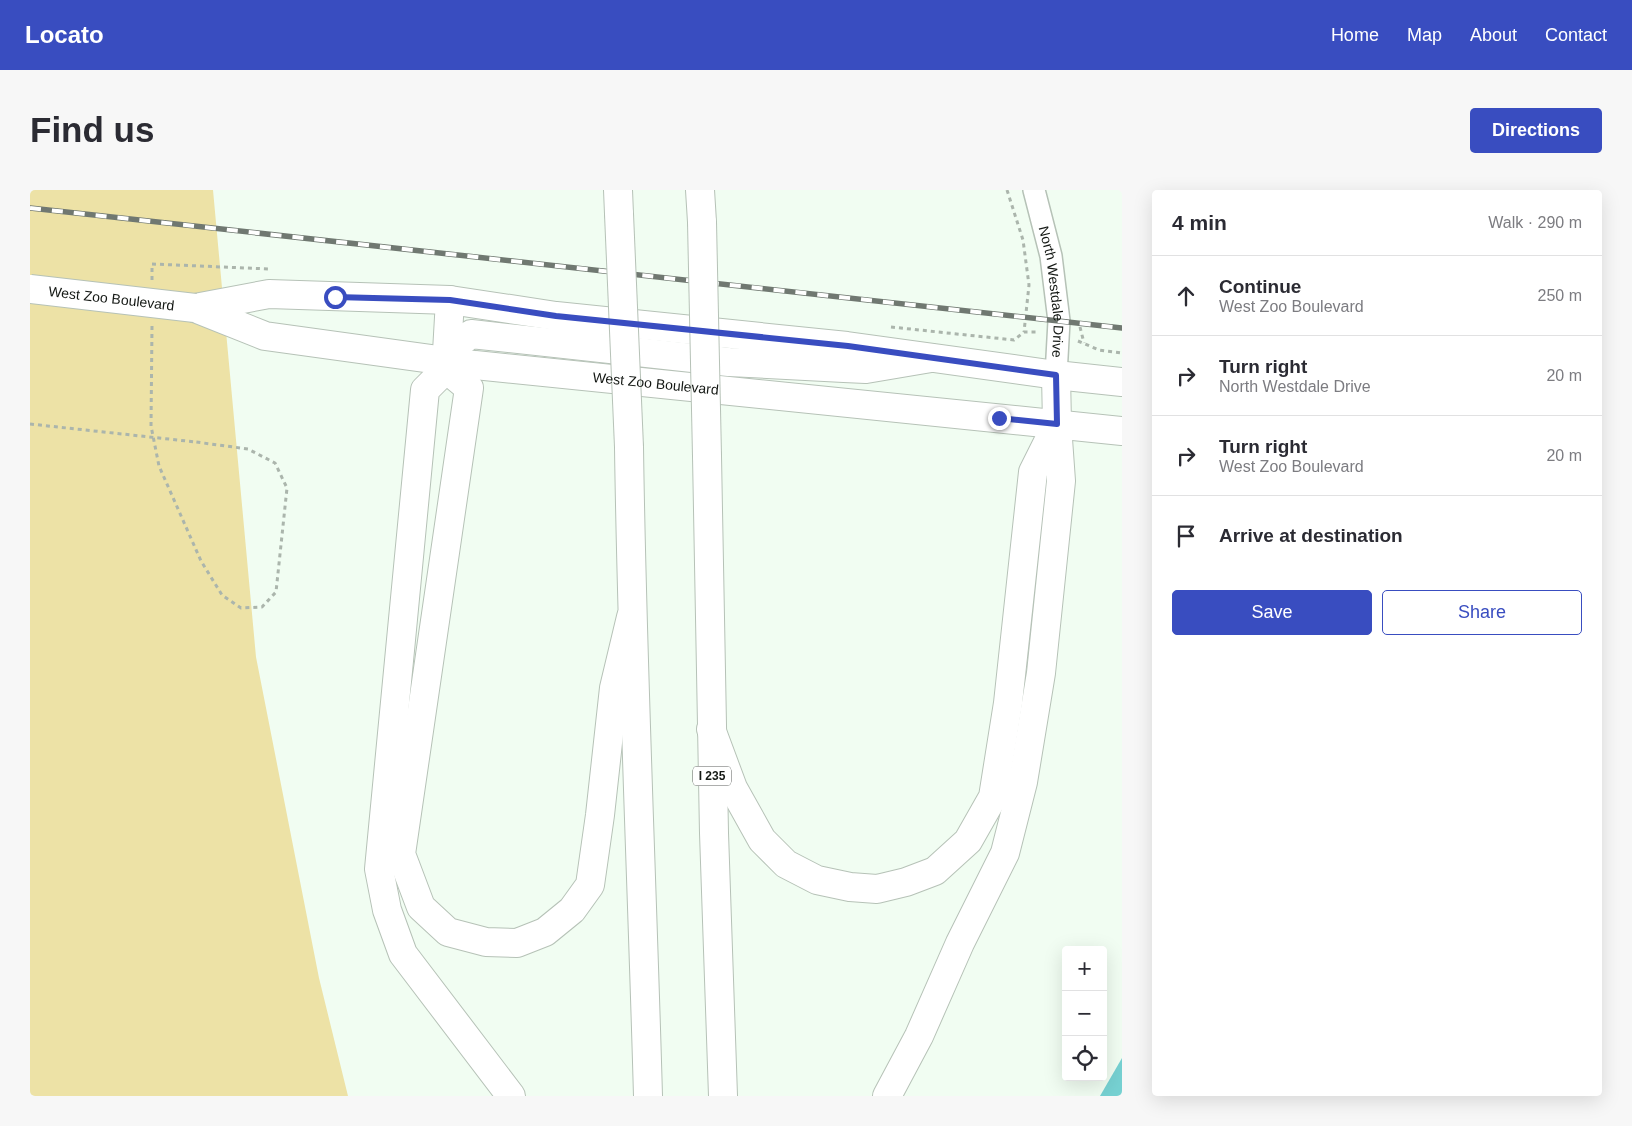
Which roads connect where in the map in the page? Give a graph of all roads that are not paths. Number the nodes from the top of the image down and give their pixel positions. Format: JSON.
{"nodes":[{"id":1,"x":700,"y":190,"type":"edge"},
{"id":2,"x":1034,"y":190,"type":"edge"},
{"id":3,"x":619,"y":202,"type":"edge"},
{"id":4,"x":30,"y":289,"type":"edge"},
{"id":5,"x":450,"y":300,"type":"junction"},
{"id":6,"x":195,"y":308,"type":"junction"},
{"id":7,"x":931,"y":358,"type":"junction"},
{"id":8,"x":447,"y":364,"type":"junction"},
{"id":9,"x":1056,"y":375,"type":"junction"},
{"id":10,"x":1122,"y":382,"type":"edge"},
{"id":11,"x":1057,"y":424,"type":"junction"},
{"id":12,"x":1122,"y":431,"type":"edge"},
{"id":13,"x":631,"y":617,"type":"junction"},
{"id":14,"x":711,"y":729,"type":"junction"},
{"id":15,"x":511,"y":1096,"type":"edge"},
{"id":16,"x":648,"y":1096,"type":"edge"},
{"id":17,"x":724,"y":1096,"type":"edge"},
{"id":18,"x":887,"y":1096,"type":"edge"}],
"edges":[{"from":1,"to":14,"type":"main road","number":"I 235","bridge":true},
{"from":2,"to":9,"type":"street","name":"North Westdale Drive"},
{"from":3,"to":13,"type":"main road","bridge":true},
{"from":4,"to":6,"type":"main road","name":"West Zoo Boulevard","bridge":true},
{"from":5,"to":6,"type":"main road","name":"West Zoo Boulevard"},
{"from":5,"to":7,"type":"main road","name":"West Zoo Boulevard"},
{"from":5,"to":8,"type":"main road"},
{"from":6,"to":8,"type":"main road","name":"West Zoo Boulevard"},
{"from":7,"to":8,"type":"main road"},
{"from":7,"to":9,"type":"main road","name":"West Zoo Boulevard"},
{"from":8,"to":11,"type":"main road","name":"West Zoo Boulevard"},
{"from":8,"to":13,"type":"main road"},
{"from":8,"to":15,"type":"main road"},
{"from":9,"to":10,"type":"main road","name":"West Zoo Boulevard"},
{"from":9,"to":11,"type":"main road","name":"North Westdale Drive"},
{"from":11,"to":12,"type":"main road","name":"West Zoo Boulevard"},
{"from":11,"to":14,"type":"main road"},
{"from":11,"to":18,"type":"main road","name":"North Westdale Drive"},
{"from":13,"to":16,"type":"main road"},
{"from":14,"to":17,"type":"main road","number":"I 235"}]}
